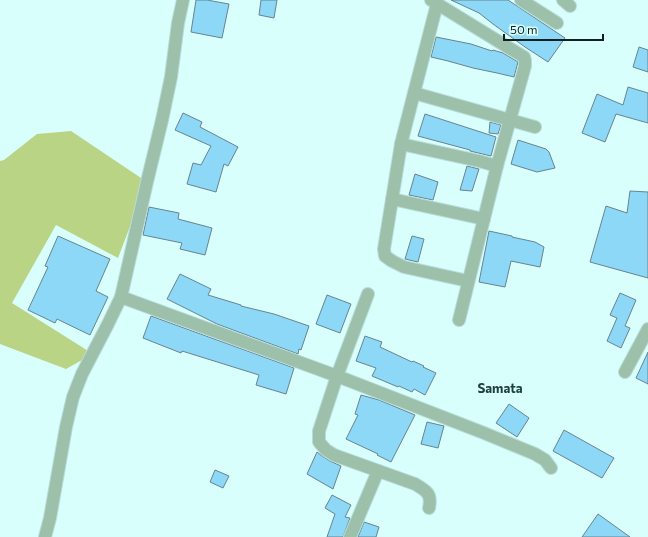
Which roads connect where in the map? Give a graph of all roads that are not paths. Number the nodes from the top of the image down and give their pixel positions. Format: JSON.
{"nodes":[{"id":1,"x":183,"y":0,"type":"edge"},
{"id":2,"x":521,"y":0,"type":"edge"},
{"id":3,"x":434,"y":2,"type":"edge"},
{"id":4,"x":557,"y":23,"type":"dead end"},
{"id":5,"x":414,"y":93,"type":"junction"},
{"id":6,"x":510,"y":120,"type":"junction"},
{"id":7,"x":535,"y":127,"type":"dead end"},
{"id":8,"x":401,"y":144,"type":"junction"},
{"id":9,"x":497,"y":166,"type":"junction"},
{"id":10,"x":392,"y":199,"type":"junction"},
{"id":11,"x":484,"y":219,"type":"junction"},
{"id":12,"x":468,"y":281,"type":"junction"},
{"id":13,"x":368,"y":294,"type":"dead end"},
{"id":14,"x":121,"y":297,"type":"junction"},
{"id":15,"x":458,"y":320,"type":"dead end"},
{"id":16,"x":648,"y":329,"type":"edge"},
{"id":17,"x":625,"y":372,"type":"dead end"},
{"id":18,"x":337,"y":376,"type":"junction"},
{"id":19,"x":551,"y":468,"type":"dead end"},
{"id":20,"x":378,"y":471,"type":"junction"},
{"id":21,"x":429,"y":508,"type":"dead end"},
{"id":22,"x":45,"y":537,"type":"edge"},
{"id":23,"x":350,"y":537,"type":"edge"}],
"edges":[{"from":1,"to":14,"type":"street"},
{"from":2,"to":4,"type":"street"},
{"from":3,"to":5,"type":"street"},
{"from":3,"to":6,"type":"street"},
{"from":5,"to":6,"type":"street"},
{"from":5,"to":8,"type":"street"},
{"from":6,"to":7,"type":"street"},
{"from":6,"to":9,"type":"street"},
{"from":8,"to":9,"type":"street"},
{"from":8,"to":10,"type":"street"},
{"from":9,"to":11,"type":"street"},
{"from":10,"to":11,"type":"street"},
{"from":10,"to":12,"type":"street"},
{"from":11,"to":12,"type":"street"},
{"from":12,"to":15,"type":"street"},
{"from":13,"to":18,"type":"street"},
{"from":14,"to":18,"type":"street"},
{"from":14,"to":22,"type":"street"},
{"from":16,"to":17,"type":"street"},
{"from":18,"to":19,"type":"street"},
{"from":18,"to":20,"type":"street"},
{"from":20,"to":21,"type":"street"},
{"from":20,"to":23,"type":"street"}]}
